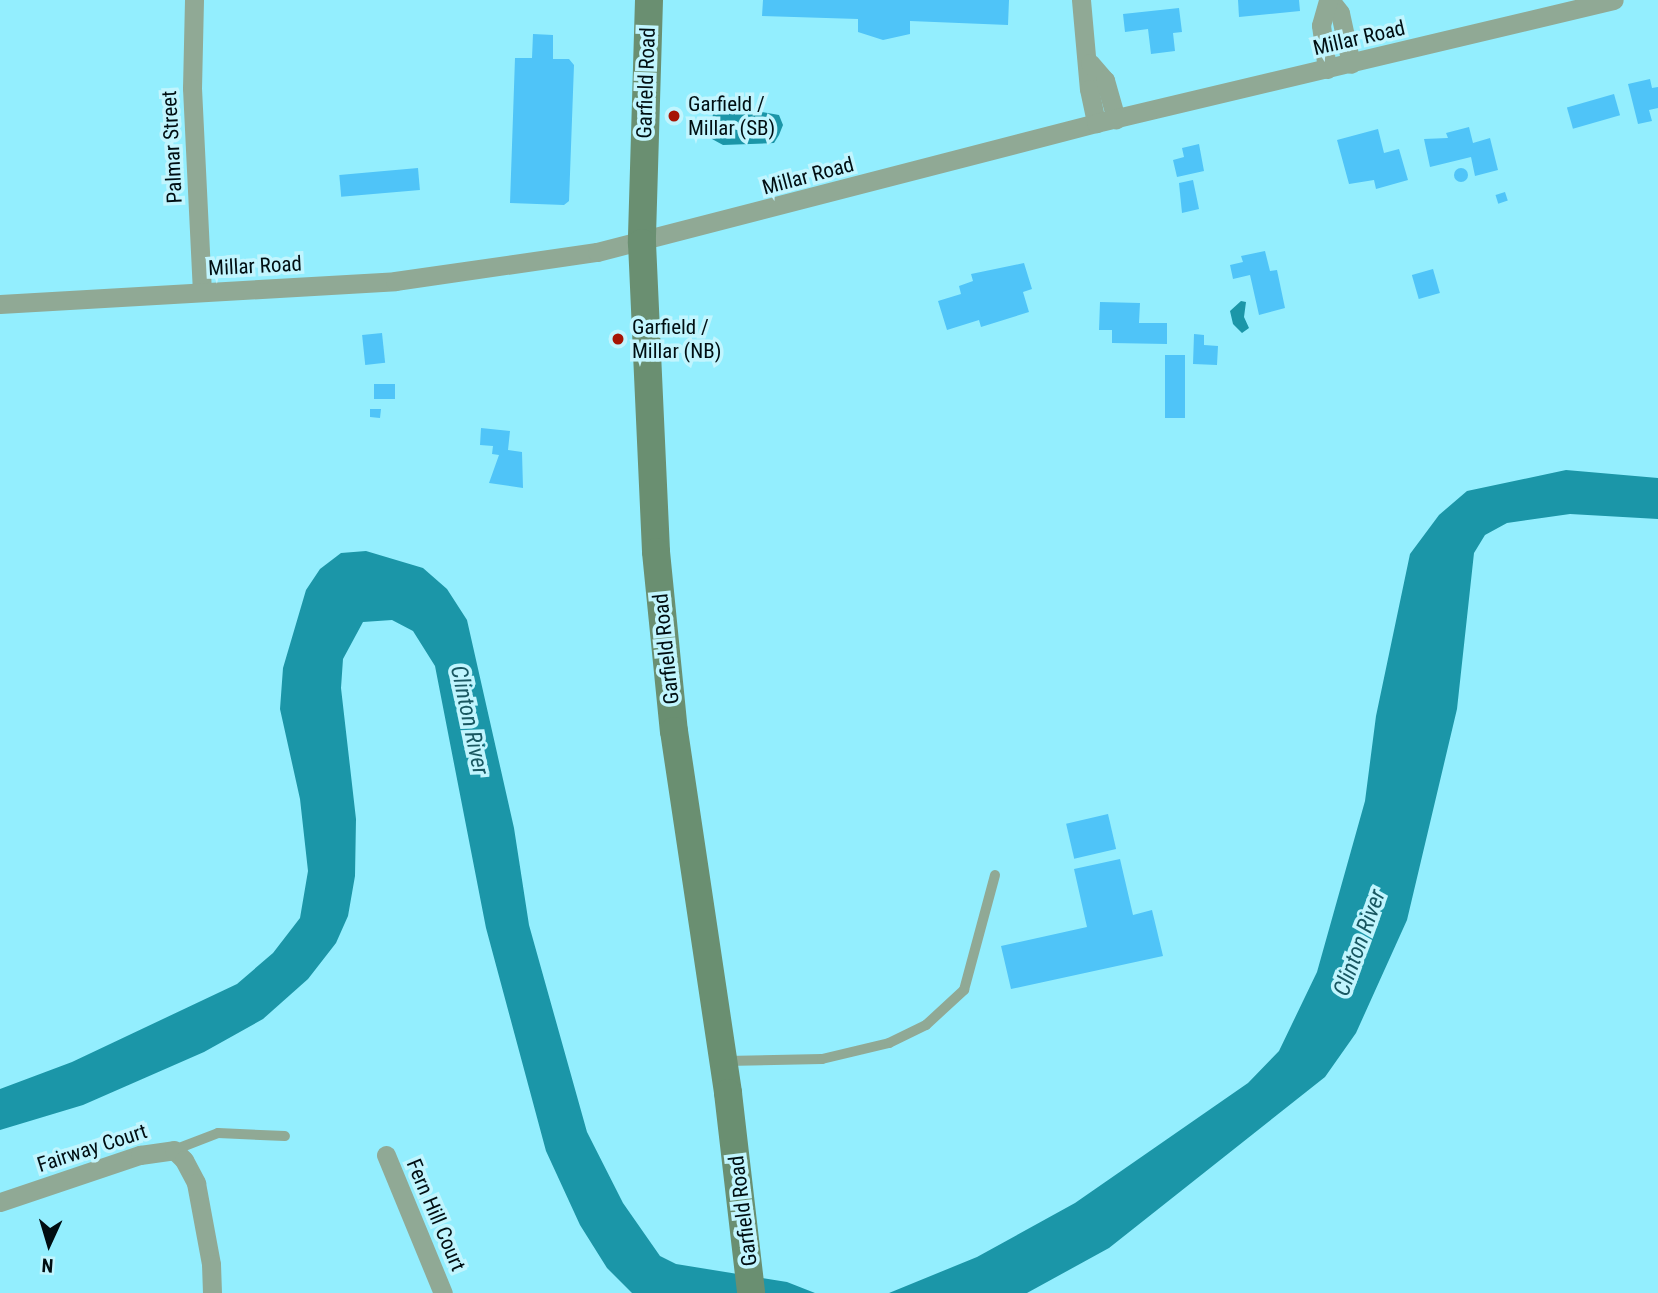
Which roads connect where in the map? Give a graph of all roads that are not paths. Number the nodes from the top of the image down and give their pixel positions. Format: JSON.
{"nodes":[{"id":1,"x":194,"y":0,"type":"edge"},
{"id":2,"x":649,"y":0,"type":"edge"},
{"id":3,"x":1081,"y":0,"type":"edge"},
{"id":4,"x":1329,"y":0,"type":"edge"},
{"id":5,"x":1614,"y":0,"type":"edge"},
{"id":6,"x":1351,"y":64,"type":"junction"},
{"id":7,"x":1327,"y":69,"type":"junction"},
{"id":8,"x":1106,"y":121,"type":"junction"},
{"id":9,"x":642,"y":243,"type":"junction"},
{"id":10,"x":202,"y":292,"type":"junction"},
{"id":11,"x":0,"y":304,"type":"edge"},
{"id":12,"x":995,"y":875,"type":"dead end"},
{"id":13,"x":723,"y":1061,"type":"junction"},
{"id":14,"x":285,"y":1136,"type":"dead end"},
{"id":15,"x":174,"y":1150,"type":"junction"},
{"id":16,"x":386,"y":1155,"type":"dead end"},
{"id":17,"x":0,"y":1202,"type":"edge"},
{"id":18,"x":212,"y":1293,"type":"edge"},
{"id":19,"x":443,"y":1293,"type":"edge"},
{"id":20,"x":751,"y":1293,"type":"edge"}],
"edges":[{"from":1,"to":10,"type":"street","name":"Palmar Street"},
{"from":2,"to":9,"type":"main road","name":"Garfield Road"},
{"from":3,"to":8,"type":"street"},
{"from":4,"to":6,"type":"street"},
{"from":4,"to":7,"type":"street"},
{"from":5,"to":6,"type":"street","name":"Millar Road"},
{"from":6,"to":7,"type":"street","name":"Millar Road"},
{"from":7,"to":8,"type":"street","name":"Millar Road"},
{"from":8,"to":9,"type":"street","name":"Millar Road"},
{"from":9,"to":10,"type":"street","name":"Millar Road"},
{"from":9,"to":13,"type":"main road","name":"Garfield Road"},
{"from":10,"to":11,"type":"street","name":"Millar Road"},
{"from":12,"to":13,"type":"lane"},
{"from":13,"to":20,"type":"main road","name":"Garfield Road"},
{"from":14,"to":15,"type":"lane"},
{"from":15,"to":17,"type":"street","name":"Fairway Court"},
{"from":15,"to":18,"type":"street","name":"Fairway Court"},
{"from":16,"to":19,"type":"street","name":"Fern Hill Court"}]}
